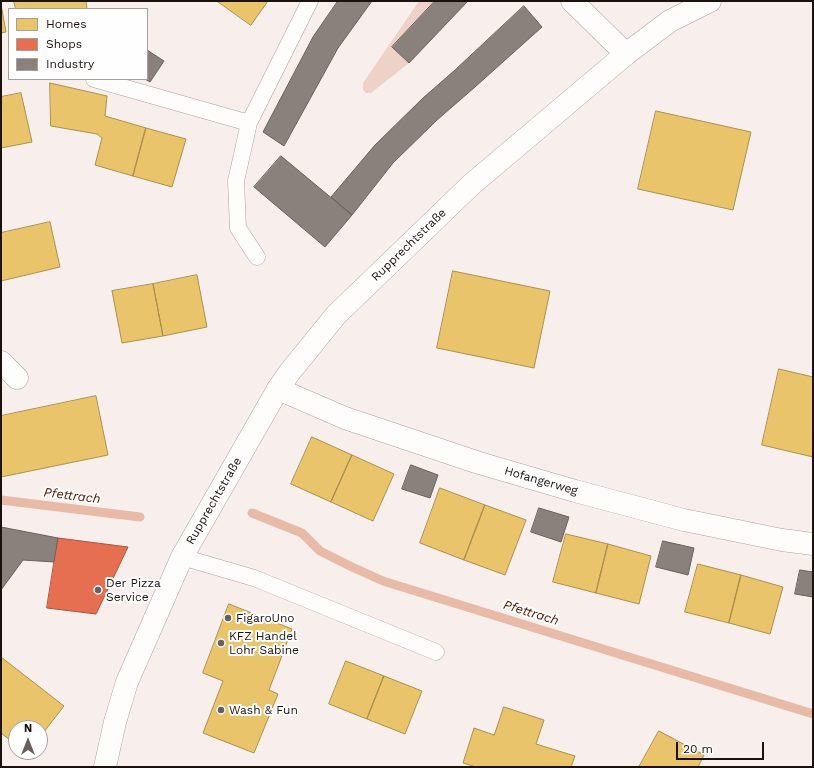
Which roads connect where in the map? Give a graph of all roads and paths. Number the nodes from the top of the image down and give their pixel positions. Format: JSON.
{"nodes":[{"id":1,"x":310,"y":1,"type":"edge"},
{"id":2,"x":572,"y":1,"type":"edge"},
{"id":3,"x":710,"y":1,"type":"edge"},
{"id":4,"x":626,"y":54,"type":"junction"},
{"id":5,"x":98,"y":80,"type":"edge"},
{"id":6,"x":250,"y":123,"type":"junction"},
{"id":7,"x":257,"y":257,"type":"dead end"},
{"id":8,"x":1,"y":362,"type":"edge"},
{"id":9,"x":17,"y":378,"type":"dead end"},
{"id":10,"x":278,"y":389,"type":"junction"},
{"id":11,"x":813,"y":544,"type":"edge"},
{"id":12,"x":182,"y":557,"type":"junction"},
{"id":13,"x":436,"y":652,"type":"dead end"},
{"id":14,"x":105,"y":767,"type":"edge"}],
"edges":[{"from":1,"to":6,"type":"lane"},
{"from":2,"to":4,"type":"main road"},
{"from":3,"to":4,"type":"main road","name":"Rupprechtstraße"},
{"from":4,"to":10,"type":"main road","name":"Rupprechtstraße"},
{"from":5,"to":6,"type":"lane"},
{"from":6,"to":7,"type":"lane"},
{"from":8,"to":9,"type":"main road"},
{"from":10,"to":11,"type":"main road","name":"Hofangerweg"},
{"from":10,"to":12,"type":"main road","name":"Rupprechtstraße"},
{"from":12,"to":13,"type":"lane","name":"Rupprechtstraße"},
{"from":12,"to":14,"type":"main road","name":"Rupprechtstraße"}]}
